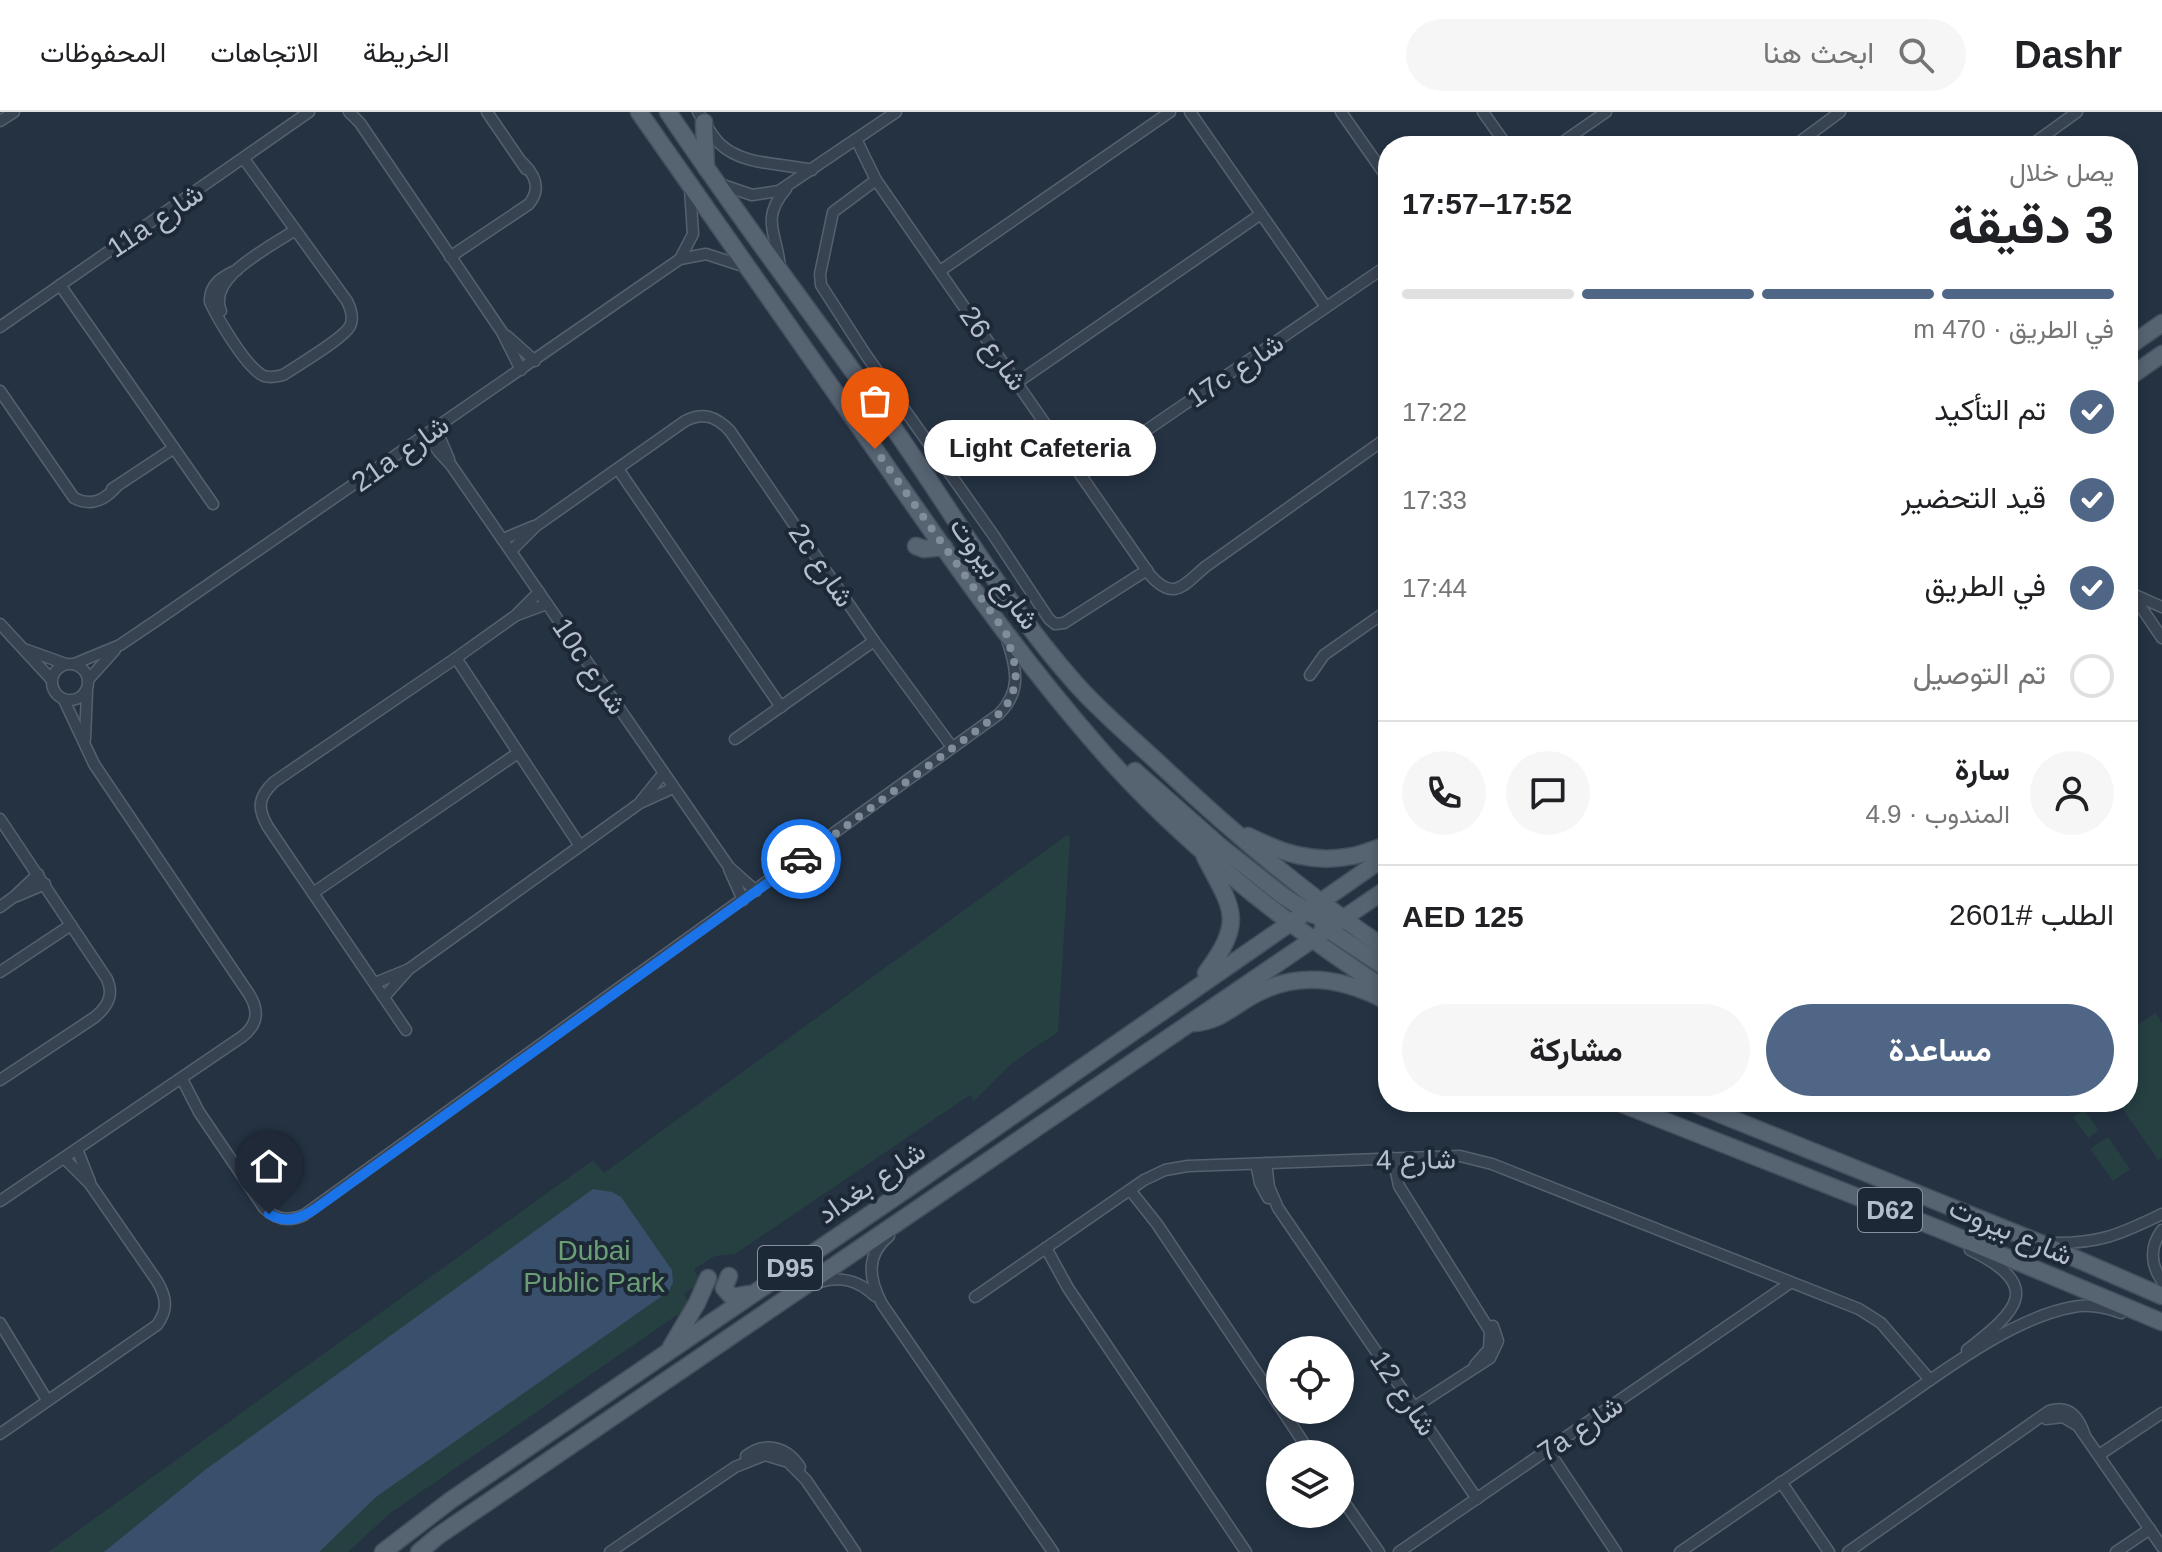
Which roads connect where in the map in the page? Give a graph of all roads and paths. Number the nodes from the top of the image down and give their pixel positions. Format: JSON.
{"nodes":[{"id":1,"x":14,"y":112,"type":"edge"},
{"id":2,"x":309,"y":112,"type":"edge"},
{"id":3,"x":349,"y":112,"type":"edge"},
{"id":4,"x":487,"y":112,"type":"edge"},
{"id":5,"x":639,"y":112,"type":"edge"},
{"id":6,"x":668,"y":112,"type":"edge"},
{"id":7,"x":896,"y":112,"type":"edge"},
{"id":8,"x":1170,"y":112,"type":"edge"},
{"id":9,"x":1190,"y":112,"type":"edge"},
{"id":10,"x":1341,"y":112,"type":"edge"},
{"id":11,"x":1483,"y":112,"type":"edge"},
{"id":12,"x":1606,"y":112,"type":"edge"},
{"id":13,"x":1840,"y":112,"type":"edge"},
{"id":14,"x":2077,"y":112,"type":"edge"},
{"id":15,"x":701,"y":117,"type":"edge"},
{"id":16,"x":0,"y":121,"type":"edge"},
{"id":17,"x":1500,"y":136,"type":"edge"},
{"id":18,"x":1571,"y":136,"type":"edge"},
{"id":19,"x":1808,"y":136,"type":"edge"},
{"id":20,"x":2044,"y":136,"type":"edge"},
{"id":21,"x":851,"y":142,"type":"junction"},
{"id":22,"x":244,"y":159,"type":"junction"},
{"id":23,"x":1378,"y":165,"type":"edge"},
{"id":24,"x":812,"y":170,"type":"junction"},
{"id":25,"x":711,"y":176,"type":"junction"},
{"id":26,"x":876,"y":180,"type":"junction"},
{"id":27,"x":690,"y":185,"type":"junction"},
{"id":28,"x":787,"y":188,"type":"junction"},
{"id":29,"x":1261,"y":214,"type":"junction"},
{"id":30,"x":295,"y":230,"type":"junction"},
{"id":31,"x":450,"y":257,"type":"junction"},
{"id":32,"x":680,"y":259,"type":"junction"},
{"id":33,"x":749,"y":268,"type":"junction"},
{"id":34,"x":780,"y":269,"type":"junction"},
{"id":35,"x":940,"y":271,"type":"junction"},
{"id":36,"x":1378,"y":272,"type":"edge"},
{"id":37,"x":60,"y":285,"type":"junction"},
{"id":38,"x":1326,"y":307,"type":"junction"},
{"id":39,"x":2162,"y":323,"type":"edge"},
{"id":40,"x":0,"y":327,"type":"edge"},
{"id":41,"x":502,"y":332,"type":"junction"},
{"id":42,"x":2138,"y":340,"type":"edge"},
{"id":43,"x":2162,"y":354,"type":"edge"},
{"id":44,"x":535,"y":361,"type":"junction"},
{"id":45,"x":521,"y":370,"type":"junction"},
{"id":46,"x":2138,"y":371,"type":"edge"},
{"id":47,"x":1018,"y":382,"type":"junction"},
{"id":48,"x":0,"y":391,"type":"edge"},
{"id":49,"x":431,"y":432,"type":"junction"},
{"id":50,"x":1378,"y":444,"type":"edge"},
{"id":51,"x":174,"y":448,"type":"junction"},
{"id":52,"x":618,"y":469,"type":"junction"},
{"id":53,"x":1081,"y":475,"type":"junction"},
{"id":54,"x":213,"y":504,"type":"dead end"},
{"id":55,"x":536,"y":526,"type":"junction"},
{"id":56,"x":503,"y":539,"type":"junction"},
{"id":57,"x":916,"y":546,"type":"dead end"},
{"id":58,"x":944,"y":547,"type":"junction"},
{"id":59,"x":511,"y":551,"type":"junction"},
{"id":60,"x":1147,"y":570,"type":"junction"},
{"id":61,"x":539,"y":592,"type":"junction"},
{"id":62,"x":2138,"y":596,"type":"edge"},
{"id":63,"x":2138,"y":602,"type":"edge"},
{"id":64,"x":547,"y":604,"type":"junction"},
{"id":65,"x":2162,"y":607,"type":"edge"},
{"id":66,"x":515,"y":616,"type":"junction"},
{"id":67,"x":1378,"y":617,"type":"edge"},
{"id":68,"x":2150,"y":620,"type":"junction"},
{"id":69,"x":2162,"y":623,"type":"edge"},
{"id":70,"x":0,"y":624,"type":"edge"},
{"id":71,"x":1006,"y":633,"type":"junction"},
{"id":72,"x":2162,"y":638,"type":"edge"},
{"id":73,"x":874,"y":641,"type":"junction"},
{"id":74,"x":120,"y":645,"type":"junction"},
{"id":75,"x":22,"y":647,"type":"junction"},
{"id":76,"x":456,"y":658,"type":"junction"},
{"id":77,"x":70,"y":664,"type":"junction"},
{"id":78,"x":1310,"y":675,"type":"dead end"},
{"id":79,"x":51,"y":679,"type":"junction"},
{"id":80,"x":87,"y":685,"type":"junction"},
{"id":81,"x":64,"y":700,"type":"junction"},
{"id":82,"x":781,"y":707,"type":"junction"},
{"id":83,"x":735,"y":739,"type":"dead end"},
{"id":84,"x":1095,"y":744,"type":"junction"},
{"id":85,"x":86,"y":745,"type":"junction"},
{"id":86,"x":948,"y":750,"type":"junction"},
{"id":87,"x":518,"y":753,"type":"junction"},
{"id":88,"x":663,"y":774,"type":"junction"},
{"id":89,"x":673,"y":788,"type":"junction"},
{"id":90,"x":640,"y":803,"type":"junction"},
{"id":91,"x":0,"y":819,"type":"edge"},
{"id":92,"x":1224,"y":824,"type":"junction"},
{"id":93,"x":580,"y":846,"type":"junction"},
{"id":94,"x":1378,"y":848,"type":"edge"},
{"id":95,"x":1201,"y":849,"type":"junction"},
{"id":96,"x":1378,"y":862,"type":"edge"},
{"id":97,"x":729,"y":867,"type":"junction"},
{"id":98,"x":38,"y":874,"type":"junction"},
{"id":99,"x":45,"y":884,"type":"junction"},
{"id":100,"x":756,"y":891,"type":"junction"},
{"id":101,"x":313,"y":893,"type":"junction"},
{"id":102,"x":1378,"y":895,"type":"edge"},
{"id":103,"x":15,"y":896,"type":"junction"},
{"id":104,"x":743,"y":900,"type":"junction"},
{"id":105,"x":1312,"y":906,"type":"junction"},
{"id":106,"x":0,"y":907,"type":"edge"},
{"id":107,"x":1289,"y":922,"type":"junction"},
{"id":108,"x":1336,"y":924,"type":"junction"},
{"id":109,"x":71,"y":925,"type":"junction"},
{"id":110,"x":1312,"y":940,"type":"junction"},
{"id":111,"x":1378,"y":945,"type":"edge"},
{"id":112,"x":1378,"y":960,"type":"edge"},
{"id":113,"x":409,"y":969,"type":"junction"},
{"id":114,"x":0,"y":972,"type":"edge"},
{"id":115,"x":375,"y":983,"type":"junction"},
{"id":116,"x":1378,"y":984,"type":"edge"},
{"id":117,"x":1198,"y":985,"type":"junction"},
{"id":118,"x":384,"y":997,"type":"junction"},
{"id":119,"x":1378,"y":998,"type":"edge"},
{"id":120,"x":1188,"y":1023,"type":"junction"},
{"id":121,"x":406,"y":1030,"type":"dead end"},
{"id":122,"x":0,"y":1080,"type":"edge"},
{"id":123,"x":177,"y":1082,"type":"junction"},
{"id":124,"x":1642,"y":1112,"type":"edge"},
{"id":125,"x":1715,"y":1112,"type":"edge"},
{"id":126,"x":77,"y":1149,"type":"junction"},
{"id":127,"x":64,"y":1158,"type":"junction"},
{"id":128,"x":1388,"y":1159,"type":"junction"},
{"id":129,"x":1261,"y":1163,"type":"junction"},
{"id":130,"x":90,"y":1184,"type":"junction"},
{"id":131,"x":947,"y":1188,"type":"junction"},
{"id":132,"x":1133,"y":1188,"type":"junction"},
{"id":133,"x":0,"y":1201,"type":"edge"},
{"id":134,"x":2162,"y":1214,"type":"edge"},
{"id":135,"x":1939,"y":1229,"type":"junction"},
{"id":136,"x":2162,"y":1230,"type":"edge"},
{"id":137,"x":2040,"y":1243,"type":"junction"},
{"id":138,"x":1043,"y":1250,"type":"junction"},
{"id":139,"x":729,"y":1276,"type":"dead end"},
{"id":140,"x":1771,"y":1276,"type":"junction"},
{"id":141,"x":708,"y":1278,"type":"dead end"},
{"id":142,"x":2162,"y":1281,"type":"edge"},
{"id":143,"x":1790,"y":1283,"type":"junction"},
{"id":144,"x":755,"y":1292,"type":"junction"},
{"id":145,"x":795,"y":1292,"type":"junction"},
{"id":146,"x":2162,"y":1296,"type":"edge"},
{"id":147,"x":975,"y":1297,"type":"dead end"},
{"id":148,"x":1762,"y":1303,"type":"junction"},
{"id":149,"x":882,"y":1304,"type":"junction"},
{"id":150,"x":2162,"y":1323,"type":"edge"},
{"id":151,"x":1,"y":1327,"type":"edge"},
{"id":152,"x":667,"y":1353,"type":"junction"},
{"id":153,"x":1952,"y":1366,"type":"junction"},
{"id":154,"x":1927,"y":1383,"type":"junction"},
{"id":155,"x":1266,"y":1387,"type":"edge"},
{"id":156,"x":47,"y":1400,"type":"junction"},
{"id":157,"x":1413,"y":1408,"type":"junction"},
{"id":158,"x":2162,"y":1413,"type":"edge"},
{"id":159,"x":0,"y":1434,"type":"edge"},
{"id":160,"x":1548,"y":1450,"type":"junction"},
{"id":161,"x":2099,"y":1455,"type":"junction"},
{"id":162,"x":1781,"y":1482,"type":"junction"},
{"id":163,"x":1477,"y":1499,"type":"junction"},
{"id":164,"x":1354,"y":1516,"type":"edge"},
{"id":165,"x":2150,"y":1529,"type":"junction"},
{"id":166,"x":2162,"y":1547,"type":"edge"},
{"id":167,"x":1616,"y":1550,"type":"edge"},
{"id":168,"x":383,"y":1552,"type":"edge"},
{"id":169,"x":419,"y":1552,"type":"edge"},
{"id":170,"x":610,"y":1552,"type":"edge"},
{"id":171,"x":855,"y":1552,"type":"edge"},
{"id":172,"x":1053,"y":1552,"type":"edge"},
{"id":173,"x":1246,"y":1552,"type":"edge"},
{"id":174,"x":1379,"y":1552,"type":"edge"},
{"id":175,"x":1399,"y":1552,"type":"edge"},
{"id":176,"x":1680,"y":1552,"type":"edge"},
{"id":177,"x":1829,"y":1552,"type":"edge"},
{"id":178,"x":1848,"y":1552,"type":"edge"},
{"id":179,"x":2116,"y":1552,"type":"edge"}],
"edges":[{"from":1,"to":16,"type":"street"},
{"from":2,"to":22,"type":"street","name":"11a شارع"},
{"from":3,"to":31,"type":"street"},
{"from":4,"to":31,"type":"street"},
{"from":5,"to":27,"type":"main road","name":"شارع بيروت"},
{"from":6,"to":25,"type":"main road","name":"شارع بيروت"},
{"from":7,"to":21,"type":"street"},
{"from":8,"to":35,"type":"street"},
{"from":9,"to":29,"type":"street"},
{"from":10,"to":23,"type":"street"},
{"from":11,"to":17,"type":"street"},
{"from":12,"to":18,"type":"street"},
{"from":13,"to":19,"type":"street"},
{"from":14,"to":20,"type":"street"},
{"from":15,"to":24,"type":"street"},
{"from":15,"to":25,"type":"main road"},
{"from":21,"to":24,"type":"street"},
{"from":21,"to":26,"type":"street","name":"شارع 26"},
{"from":22,"to":30,"type":"street"},
{"from":22,"to":37,"type":"street","name":"11a شارع"},
{"from":24,"to":28,"type":"street"},
{"from":25,"to":28,"type":"street"},
{"from":25,"to":34,"type":"main road","name":"شارع بيروت"},
{"from":26,"to":35,"type":"street","name":"شارع 26"},
{"from":26,"to":60,"type":"street"},
{"from":27,"to":32,"type":"street"},
{"from":27,"to":33,"type":"main road","name":"شارع بيروت"},
{"from":28,"to":34,"type":"street"},
{"from":29,"to":38,"type":"street"},
{"from":29,"to":47,"type":"street"},
{"from":30,"to":30,"type":"street"},
{"from":31,"to":41,"type":"street"},
{"from":32,"to":33,"type":"street"},
{"from":32,"to":44,"type":"street","name":"21a شارع"},
{"from":33,"to":58,"type":"main road","name":"شارع بيروت"},
{"from":34,"to":92,"type":"main road","name":"شارع بيروت"},
{"from":35,"to":47,"type":"street","name":"شارع 26"},
{"from":36,"to":38,"type":"street","name":"17c شارع"},
{"from":37,"to":40,"type":"street","name":"11a شارع"},
{"from":37,"to":51,"type":"street"},
{"from":38,"to":53,"type":"street","name":"17c شارع"},
{"from":39,"to":42,"type":"main road"},
{"from":41,"to":44,"type":"street"},
{"from":41,"to":45,"type":"street"},
{"from":43,"to":46,"type":"main road"},
{"from":44,"to":45,"type":"street","name":"21a شارع"},
{"from":45,"to":49,"type":"street","name":"21a شارع"},
{"from":47,"to":53,"type":"street","name":"شارع 26"},
{"from":48,"to":51,"type":"street"},
{"from":49,"to":56,"type":"street","name":"10c شارع"},
{"from":49,"to":74,"type":"street","name":"21a شارع"},
{"from":50,"to":60,"type":"street","name":"شارع 26"},
{"from":51,"to":54,"type":"street"},
{"from":52,"to":55,"type":"street"},
{"from":52,"to":73,"type":"street","name":"2c شارع"},
{"from":52,"to":82,"type":"street"},
{"from":53,"to":60,"type":"street","name":"شارع 26"},
{"from":55,"to":56,"type":"street"},
{"from":55,"to":59,"type":"street"},
{"from":56,"to":59,"type":"street","name":"10c شارع"},
{"from":57,"to":58,"type":"main road"},
{"from":58,"to":71,"type":"main road","name":"شارع بيروت"},
{"from":59,"to":61,"type":"street","name":"10c شارع"},
{"from":61,"to":64,"type":"street","name":"10c شارع"},
{"from":61,"to":66,"type":"street"},
{"from":62,"to":65,"type":"street"},
{"from":63,"to":68,"type":"street"},
{"from":64,"to":66,"type":"street"},
{"from":64,"to":88,"type":"street","name":"10c شارع"},
{"from":66,"to":76,"type":"street"},
{"from":67,"to":78,"type":"street"},
{"from":68,"to":69,"type":"street"},
{"from":68,"to":72,"type":"street"},
{"from":70,"to":75,"type":"street"},
{"from":71,"to":84,"type":"main road","name":"شارع بيروت"},
{"from":71,"to":86,"type":"street"},
{"from":73,"to":82,"type":"street"},
{"from":73,"to":86,"type":"street","name":"2c شارع"},
{"from":74,"to":77,"type":"street","name":"21a شارع"},
{"from":74,"to":80,"type":"street","name":"21a شارع"},
{"from":75,"to":77,"type":"street"},
{"from":75,"to":79,"type":"street"},
{"from":76,"to":87,"type":"street"},
{"from":76,"to":101,"type":"street"},
{"from":77,"to":79,"type":"street"},
{"from":77,"to":80,"type":"street"},
{"from":79,"to":81,"type":"street"},
{"from":80,"to":81,"type":"street"},
{"from":80,"to":85,"type":"street"},
{"from":81,"to":85,"type":"street"},
{"from":82,"to":83,"type":"street"},
{"from":84,"to":95,"type":"main road","name":"شارع بيروت"},
{"from":84,"to":105,"type":"main road"},
{"from":85,"to":123,"type":"street"},
{"from":86,"to":100,"type":"street"},
{"from":87,"to":93,"type":"street"},
{"from":87,"to":101,"type":"street"},
{"from":88,"to":89,"type":"street","name":"10c شارع"},
{"from":88,"to":90,"type":"street"},
{"from":89,"to":90,"type":"street"},
{"from":89,"to":97,"type":"street","name":"10c شارع"},
{"from":90,"to":93,"type":"street"},
{"from":91,"to":98,"type":"street"},
{"from":92,"to":94,"type":"main road"},
{"from":92,"to":105,"type":"main road","name":"شارع بيروت"},
{"from":93,"to":113,"type":"street"},
{"from":95,"to":107,"type":"main road","name":"شارع بيروت"},
{"from":95,"to":117,"type":"main road"},
{"from":96,"to":105,"type":"main road","name":"شارع بغداد","number":"D95"},
{"from":97,"to":100,"type":"street","name":"10c شارع"},
{"from":97,"to":104,"type":"street","name":"10c شارع"},
{"from":98,"to":99,"type":"street"},
{"from":98,"to":103,"type":"street"},
{"from":99,"to":103,"type":"street"},
{"from":99,"to":109,"type":"street"},
{"from":100,"to":104,"type":"street"},
{"from":101,"to":115,"type":"street"},
{"from":102,"to":108,"type":"main road","name":"شارع بغداد","number":"D95"},
{"from":103,"to":106,"type":"street"},
{"from":104,"to":123,"type":"street"},
{"from":105,"to":107,"type":"main road","name":"شارع بغداد","number":"D95"},
{"from":105,"to":108,"type":"main road"},
{"from":107,"to":108,"type":"main road"},
{"from":107,"to":110,"type":"main road","name":"شارع بيروت"},
{"from":107,"to":117,"type":"main road","name":"شارع بغداد","number":"D95"},
{"from":108,"to":110,"type":"main road","name":"شارع بغداد","number":"D95"},
{"from":108,"to":111,"type":"main road"},
{"from":108,"to":112,"type":"main road"},
{"from":109,"to":114,"type":"street"},
{"from":109,"to":122,"type":"street"},
{"from":110,"to":116,"type":"main road","name":"شارع بيروت"},
{"from":110,"to":120,"type":"main road","name":"شارع بغداد","number":"D95"},
{"from":113,"to":115,"type":"street"},
{"from":113,"to":118,"type":"street"},
{"from":115,"to":118,"type":"street"},
{"from":117,"to":144,"type":"main road","name":"شارع بغداد","number":"D95"},
{"from":118,"to":121,"type":"street"},
{"from":119,"to":120,"type":"main road"},
{"from":120,"to":131,"type":"main road","name":"شارع بغداد","number":"D95"},
{"from":123,"to":126,"type":"street"},
{"from":124,"to":135,"type":"main road","name":"شارع بيروت","number":"D62"},
{"from":125,"to":137,"type":"main road","name":"شارع بيروت","number":"D62"},
{"from":126,"to":127,"type":"street"},
{"from":126,"to":130,"type":"street"},
{"from":127,"to":130,"type":"street"},
{"from":127,"to":133,"type":"street"},
{"from":128,"to":129,"type":"street","name":"شارع 4"},
{"from":128,"to":140,"type":"street","name":"شارع 4"},
{"from":128,"to":157,"type":"street"},
{"from":129,"to":132,"type":"street","name":"شارع 4"},
{"from":129,"to":157,"type":"street","name":"شارع 12"},
{"from":130,"to":156,"type":"street"},
{"from":131,"to":145,"type":"main road","name":"شارع بغداد","number":"D95"},
{"from":131,"to":149,"type":"street"},
{"from":132,"to":138,"type":"street","name":"شارع 4"},
{"from":132,"to":155,"type":"street"},
{"from":134,"to":137,"type":"street"},
{"from":135,"to":150,"type":"main road","name":"شارع بيروت","number":"D62"},
{"from":135,"to":153,"type":"street"},
{"from":136,"to":142,"type":"street"},
{"from":137,"to":146,"type":"main road","name":"شارع بيروت","number":"D62"},
{"from":138,"to":147,"type":"street","name":"شارع 4"},
{"from":138,"to":173,"type":"street"},
{"from":139,"to":144,"type":"main road"},
{"from":140,"to":143,"type":"street","name":"شارع 4"},
{"from":140,"to":148,"type":"street"},
{"from":141,"to":152,"type":"main road"},
{"from":143,"to":148,"type":"street","name":"7a شارع"},
{"from":143,"to":154,"type":"street","name":"شارع 4"},
{"from":144,"to":152,"type":"main road","name":"شارع بغداد","number":"D95"},
{"from":145,"to":149,"type":"street"},
{"from":145,"to":169,"type":"main road","name":"شارع بغداد","number":"D95"},
{"from":148,"to":160,"type":"street","name":"7a شارع"},
{"from":149,"to":172,"type":"street"},
{"from":150,"to":153,"type":"street"},
{"from":151,"to":156,"type":"street"},
{"from":152,"to":168,"type":"main road","name":"شارع بغداد","number":"D95"},
{"from":153,"to":154,"type":"street"},
{"from":154,"to":162,"type":"street"},
{"from":156,"to":159,"type":"street"},
{"from":157,"to":163,"type":"street","name":"شارع 12"},
{"from":158,"to":161,"type":"street"},
{"from":160,"to":163,"type":"street","name":"7a شارع"},
{"from":160,"to":167,"type":"street"},
{"from":161,"to":165,"type":"street"},
{"from":161,"to":178,"type":"street"},
{"from":162,"to":176,"type":"street"},
{"from":162,"to":177,"type":"street"},
{"from":163,"to":175,"type":"street","name":"7a شارع"},
{"from":164,"to":174,"type":"street"},
{"from":165,"to":166,"type":"street"},
{"from":165,"to":179,"type":"street"},
{"from":170,"to":171,"type":"street"}]}
